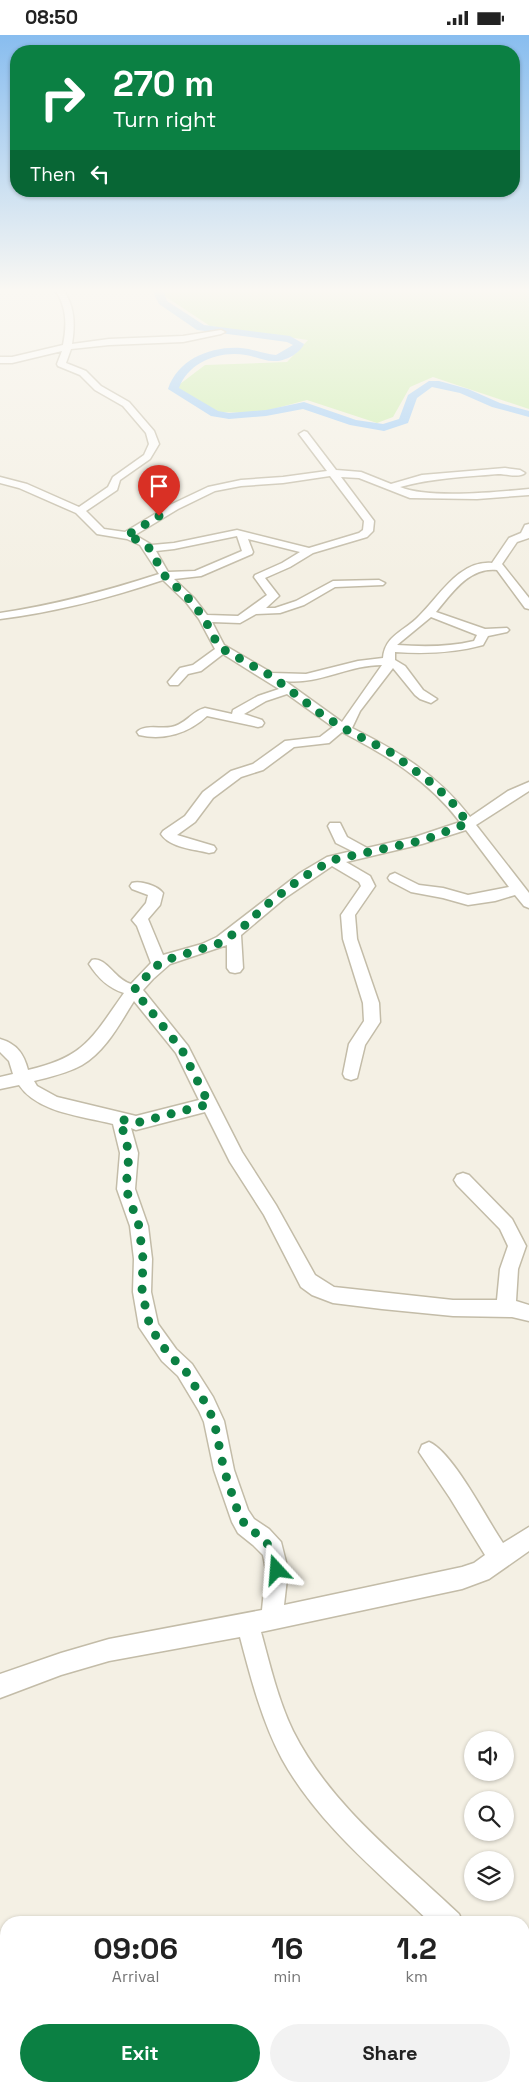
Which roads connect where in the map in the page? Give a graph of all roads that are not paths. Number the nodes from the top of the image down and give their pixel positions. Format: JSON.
{"nodes":[{"id":1,"x":96,"y":386,"type":"edge"},
{"id":2,"x":304,"y":434,"type":"dead end"},
{"id":3,"x":332,"y":473,"type":"junction"},
{"id":4,"x":520,"y":473,"type":"dead end"},
{"id":5,"x":0,"y":480,"type":"edge"},
{"id":6,"x":391,"y":487,"type":"junction"},
{"id":7,"x":529,"y":492,"type":"edge"},
{"id":8,"x":80,"y":511,"type":"junction"},
{"id":9,"x":529,"y":527,"type":"edge"},
{"id":10,"x":241,"y":533,"type":"junction"},
{"id":11,"x":126,"y":536,"type":"junction"},
{"id":12,"x":149,"y":548,"type":"junction"},
{"id":13,"x":309,"y":551,"type":"junction"},
{"id":14,"x":495,"y":566,"type":"junction"},
{"id":15,"x":165,"y":576,"type":"junction"},
{"id":16,"x":379,"y":583,"type":"dead end"},
{"id":17,"x":529,"y":606,"type":"edge"},
{"id":18,"x":253,"y":611,"type":"junction"},
{"id":19,"x":428,"y":613,"type":"junction"},
{"id":20,"x":0,"y":616,"type":"edge"},
{"id":21,"x":204,"y":618,"type":"junction"},
{"id":22,"x":503,"y":630,"type":"dead end"},
{"id":23,"x":484,"y":633,"type":"junction"},
{"id":24,"x":390,"y":648,"type":"junction"},
{"id":25,"x":222,"y":649,"type":"junction"},
{"id":26,"x":389,"y":662,"type":"junction"},
{"id":27,"x":271,"y":676,"type":"junction"},
{"id":28,"x":174,"y":682,"type":"dead end"},
{"id":29,"x":289,"y":690,"type":"junction"},
{"id":30,"x":431,"y":699,"type":"dead end"},
{"id":31,"x":241,"y":718,"type":"junction"},
{"id":32,"x":258,"y":723,"type":"dead end"},
{"id":33,"x":343,"y":728,"type":"junction"},
{"id":34,"x":143,"y":732,"type":"dead end"},
{"id":35,"x":529,"y":786,"type":"edge"},
{"id":36,"x":468,"y":823,"type":"junction"},
{"id":37,"x":335,"y":826,"type":"dead end"},
{"id":38,"x":209,"y":849,"type":"dead end"},
{"id":39,"x":366,"y":853,"type":"junction"},
{"id":40,"x":332,"y":860,"type":"junction"},
{"id":41,"x":395,"y":878,"type":"dead end"},
{"id":42,"x":138,"y":886,"type":"dead end"},
{"id":43,"x":518,"y":889,"type":"junction"},
{"id":44,"x":529,"y":903,"type":"edge"},
{"id":45,"x":234,"y":934,"type":"junction"},
{"id":46,"x":97,"y":964,"type":"dead end"},
{"id":47,"x":159,"y":964,"type":"junction"},
{"id":48,"x":235,"y":968,"type":"dead end"},
{"id":49,"x":134,"y":990,"type":"junction"},
{"id":50,"x":0,"y":1045,"type":"edge"},
{"id":51,"x":351,"y":1074,"type":"dead end"},
{"id":52,"x":22,"y":1077,"type":"junction"},
{"id":53,"x":0,"y":1083,"type":"edge"},
{"id":54,"x":209,"y":1104,"type":"junction"},
{"id":55,"x":120,"y":1119,"type":"junction"},
{"id":56,"x":464,"y":1180,"type":"dead end"},
{"id":57,"x":508,"y":1309,"type":"junction"},
{"id":58,"x":529,"y":1313,"type":"edge"},
{"id":59,"x":429,"y":1452,"type":"dead end"},
{"id":60,"x":529,"y":1538,"type":"edge"},
{"id":61,"x":500,"y":1558,"type":"junction"},
{"id":62,"x":272,"y":1618,"type":"junction"},
{"id":63,"x":248,"y":1623,"type":"junction"},
{"id":64,"x":0,"y":1686,"type":"edge"},
{"id":65,"x":442,"y":1916,"type":"edge"}],
"edges":[{"from":1,"to":8,"type":"street"},
{"from":2,"to":3,"type":"street"},
{"from":3,"to":6,"type":"street"},
{"from":3,"to":11,"type":"street"},
{"from":3,"to":13,"type":"street"},
{"from":4,"to":6,"type":"street"},
{"from":5,"to":8,"type":"street"},
{"from":6,"to":7,"type":"street"},
{"from":8,"to":11,"type":"street"},
{"from":9,"to":14,"type":"street"},
{"from":10,"to":12,"type":"street"},
{"from":10,"to":13,"type":"street"},
{"from":10,"to":15,"type":"street"},
{"from":11,"to":12,"type":"street"},
{"from":12,"to":15,"type":"street"},
{"from":13,"to":18,"type":"street"},
{"from":14,"to":17,"type":"street"},
{"from":14,"to":19,"type":"street"},
{"from":15,"to":20,"type":"street"},
{"from":15,"to":21,"type":"street"},
{"from":16,"to":18,"type":"street"},
{"from":18,"to":21,"type":"street"},
{"from":19,"to":23,"type":"street"},
{"from":19,"to":24,"type":"street"},
{"from":21,"to":25,"type":"street"},
{"from":22,"to":23,"type":"street"},
{"from":23,"to":24,"type":"street"},
{"from":24,"to":26,"type":"street"},
{"from":25,"to":27,"type":"street"},
{"from":25,"to":28,"type":"street"},
{"from":26,"to":27,"type":"street"},
{"from":26,"to":30,"type":"street"},
{"from":26,"to":33,"type":"street"},
{"from":27,"to":29,"type":"street"},
{"from":29,"to":31,"type":"street"},
{"from":29,"to":33,"type":"street"},
{"from":31,"to":32,"type":"street"},
{"from":31,"to":34,"type":"street"},
{"from":33,"to":36,"type":"street"},
{"from":33,"to":38,"type":"street"},
{"from":35,"to":36,"type":"street"},
{"from":36,"to":39,"type":"street"},
{"from":36,"to":43,"type":"street"},
{"from":37,"to":39,"type":"street"},
{"from":39,"to":40,"type":"street"},
{"from":40,"to":45,"type":"street"},
{"from":40,"to":51,"type":"street"},
{"from":41,"to":43,"type":"street"},
{"from":42,"to":47,"type":"street"},
{"from":43,"to":44,"type":"street"},
{"from":45,"to":47,"type":"street"},
{"from":45,"to":48,"type":"street"},
{"from":46,"to":49,"type":"street"},
{"from":47,"to":49,"type":"street"},
{"from":49,"to":52,"type":"street"},
{"from":49,"to":54,"type":"street"},
{"from":50,"to":52,"type":"street"},
{"from":52,"to":53,"type":"street"},
{"from":52,"to":55,"type":"street"},
{"from":54,"to":55,"type":"street"},
{"from":54,"to":57,"type":"street"},
{"from":55,"to":62,"type":"street"},
{"from":56,"to":57,"type":"street"},
{"from":57,"to":58,"type":"street"},
{"from":59,"to":61,"type":"street"},
{"from":60,"to":61,"type":"street"},
{"from":61,"to":62,"type":"street"},
{"from":62,"to":63,"type":"street"},
{"from":63,"to":64,"type":"street"},
{"from":63,"to":65,"type":"street"}]}
